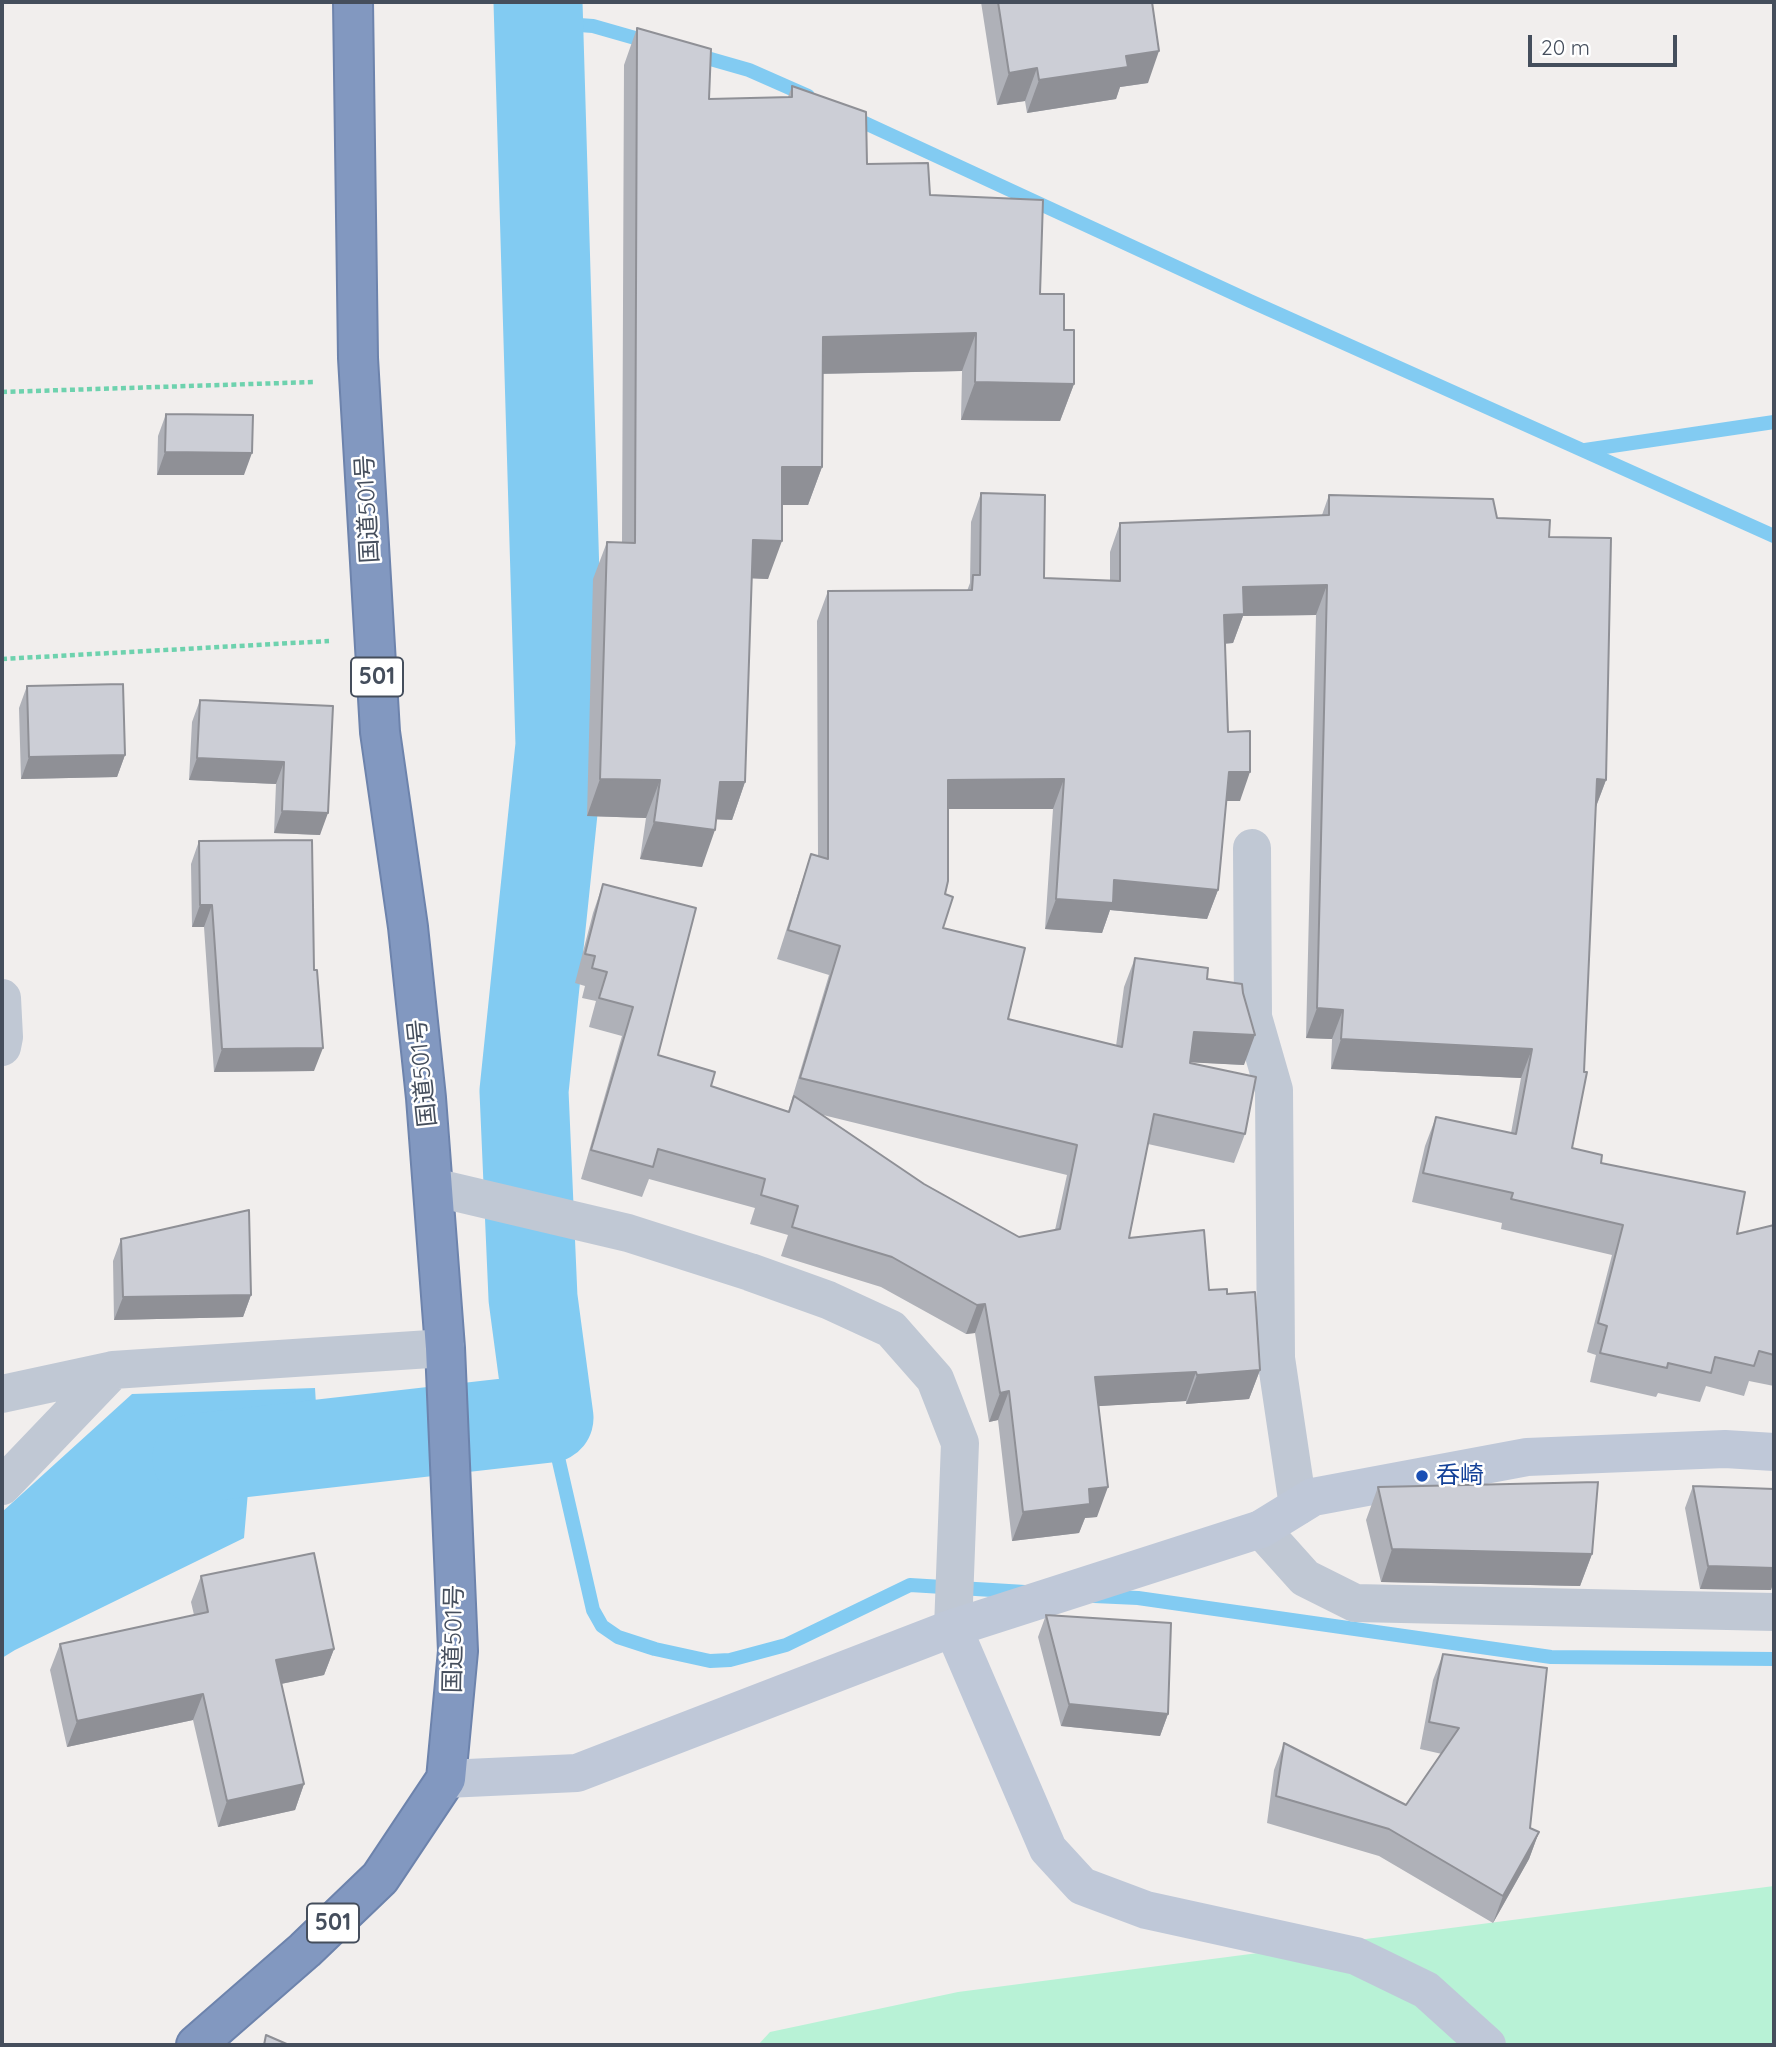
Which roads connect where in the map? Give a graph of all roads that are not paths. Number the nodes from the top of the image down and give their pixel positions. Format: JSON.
{"nodes":[{"id":1,"x":353,"y":2,"type":"edge"},
{"id":2,"x":1252,"y":848,"type":"dead end"},
{"id":3,"x":2,"y":998,"type":"edge"},
{"id":4,"x":2,"y":1047,"type":"edge"},
{"id":5,"x":433,"y":1187,"type":"junction"},
{"id":6,"x":444,"y":1349,"type":"junction"},
{"id":7,"x":113,"y":1370,"type":"junction"},
{"id":8,"x":2,"y":1393,"type":"edge"},
{"id":9,"x":1774,"y":1452,"type":"edge"},
{"id":10,"x":2,"y":1486,"type":"edge"},
{"id":11,"x":1298,"y":1506,"type":"junction"},
{"id":12,"x":1261,"y":1529,"type":"junction"},
{"id":13,"x":1774,"y":1612,"type":"edge"},
{"id":14,"x":953,"y":1625,"type":"junction"},
{"id":15,"x":446,"y":1779,"type":"junction"},
{"id":16,"x":196,"y":2045,"type":"edge"},
{"id":17,"x":1487,"y":2045,"type":"edge"}],
"edges":[{"from":1,"to":5,"type":"highway","name":"国道501号","number":"501"},
{"from":2,"to":11,"type":"street"},
{"from":3,"to":4,"type":"street"},
{"from":5,"to":6,"type":"highway","name":"国道501号","number":"501"},
{"from":5,"to":14,"type":"street"},
{"from":6,"to":7,"type":"street"},
{"from":6,"to":15,"type":"highway","name":"国道501号","number":"501"},
{"from":7,"to":8,"type":"street"},
{"from":7,"to":10,"type":"street"},
{"from":9,"to":11,"type":"street"},
{"from":11,"to":12,"type":"street"},
{"from":12,"to":13,"type":"street"},
{"from":12,"to":14,"type":"street"},
{"from":14,"to":15,"type":"street"},
{"from":14,"to":17,"type":"street"},
{"from":15,"to":16,"type":"highway","name":"国道501号","number":"501"}]}
